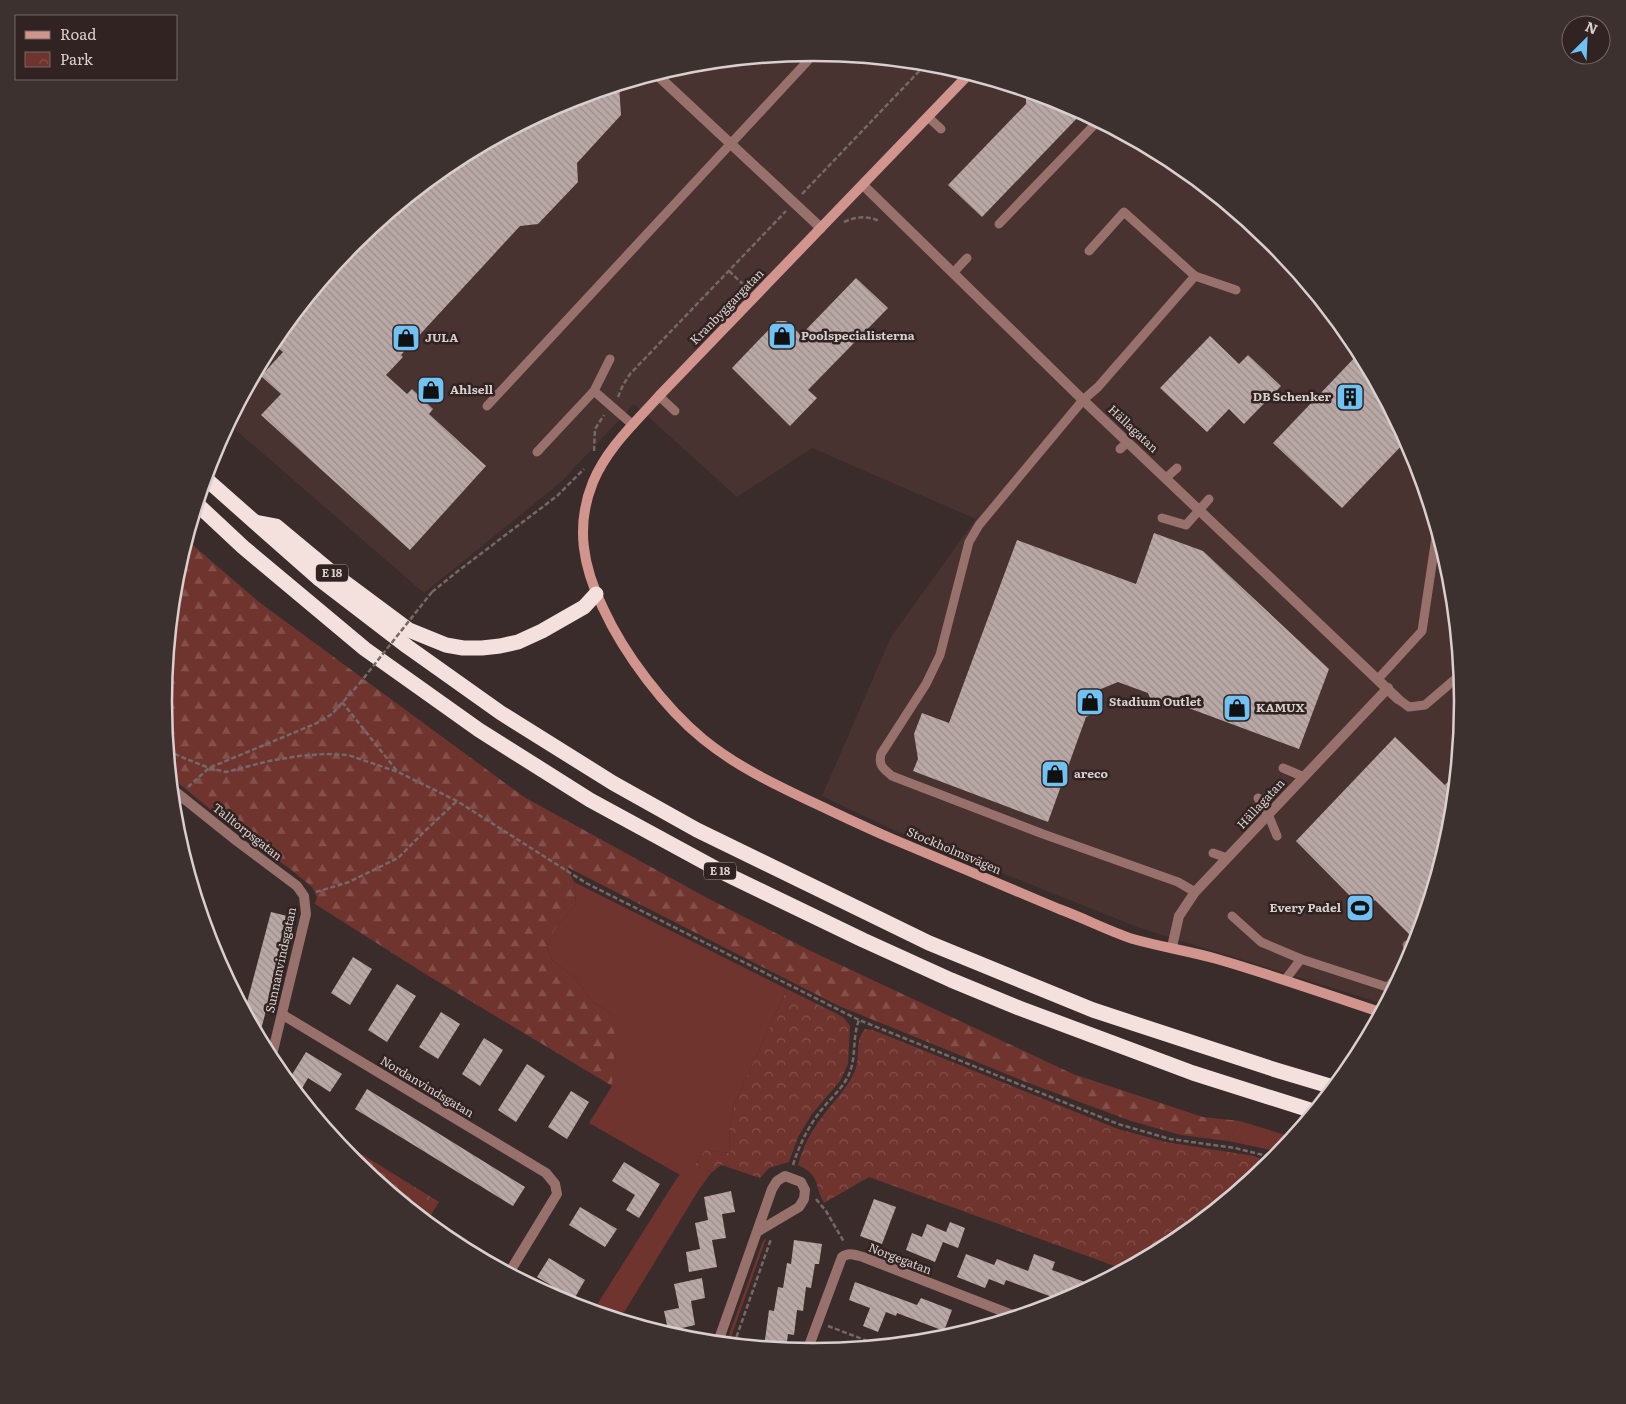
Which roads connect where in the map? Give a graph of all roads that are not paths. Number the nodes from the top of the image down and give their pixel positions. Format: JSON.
{"nodes":[{"id":1,"x":807,"y":61,"type":"edge"},
{"id":2,"x":662,"y":80,"type":"edge"},
{"id":3,"x":964,"y":80,"type":"edge"},
{"id":4,"x":928,"y":117,"type":"junction"},
{"id":5,"x":1093,"y":126,"type":"edge"},
{"id":6,"x":941,"y":129,"type":"dead end"},
{"id":7,"x":730,"y":144,"type":"junction"},
{"id":8,"x":863,"y":185,"type":"junction"},
{"id":9,"x":999,"y":224,"type":"dead end"},
{"id":10,"x":821,"y":228,"type":"junction"},
{"id":11,"x":1089,"y":251,"type":"dead end"},
{"id":12,"x":967,"y":258,"type":"dead end"},
{"id":13,"x":953,"y":273,"type":"junction"},
{"id":14,"x":1195,"y":276,"type":"junction"},
{"id":15,"x":1236,"y":290,"type":"dead end"},
{"id":16,"x":610,"y":359,"type":"dead end"},
{"id":17,"x":594,"y":391,"type":"junction"},
{"id":18,"x":658,"y":396,"type":"junction"},
{"id":19,"x":1083,"y":400,"type":"junction"},
{"id":20,"x":487,"y":406,"type":"dead end"},
{"id":21,"x":675,"y":411,"type":"dead end"},
{"id":22,"x":632,"y":425,"type":"junction"},
{"id":23,"x":1128,"y":442,"type":"junction"},
{"id":24,"x":1120,"y":449,"type":"dead end"},
{"id":25,"x":537,"y":452,"type":"dead end"},
{"id":26,"x":1177,"y":468,"type":"dead end"},
{"id":27,"x":1166,"y":478,"type":"junction"},
{"id":28,"x":211,"y":483,"type":"edge"},
{"id":29,"x":1209,"y":499,"type":"dead end"},
{"id":30,"x":202,"y":508,"type":"edge"},
{"id":31,"x":1199,"y":510,"type":"junction"},
{"id":32,"x":1162,"y":518,"type":"dead end"},
{"id":33,"x":254,"y":521,"type":"junction"},
{"id":34,"x":1434,"y":545,"type":"edge"},
{"id":35,"x":596,"y":594,"type":"junction"},
{"id":36,"x":1378,"y":679,"type":"junction"},
{"id":37,"x":1453,"y":681,"type":"edge"},
{"id":38,"x":1388,"y":688,"type":"junction"},
{"id":39,"x":1398,"y":699,"type":"joint"},
{"id":40,"x":1283,"y":768,"type":"dead end"},
{"id":41,"x":1304,"y":777,"type":"junction"},
{"id":42,"x":180,"y":795,"type":"edge"},
{"id":43,"x":1258,"y":798,"type":"dead end"},
{"id":44,"x":1268,"y":814,"type":"junction"},
{"id":45,"x":1278,"y":836,"type":"dead end"},
{"id":46,"x":1213,"y":853,"type":"dead end"},
{"id":47,"x":1227,"y":858,"type":"junction"},
{"id":48,"x":1195,"y":892,"type":"junction"},
{"id":49,"x":304,"y":896,"type":"joint"},
{"id":50,"x":1232,"y":916,"type":"dead end"},
{"id":51,"x":1172,"y":947,"type":"junction"},
{"id":52,"x":1300,"y":959,"type":"junction"},
{"id":53,"x":1285,"y":980,"type":"junction"},
{"id":54,"x":1387,"y":987,"type":"edge"},
{"id":55,"x":1374,"y":1010,"type":"edge"},
{"id":56,"x":283,"y":1015,"type":"junction"},
{"id":57,"x":274,"y":1048,"type":"edge"},
{"id":58,"x":1326,"y":1085,"type":"edge"},
{"id":59,"x":1307,"y":1109,"type":"edge"},
{"id":60,"x":757,"y":1232,"type":"junction"},
{"id":61,"x":512,"y":1267,"type":"edge"},
{"id":62,"x":1006,"y":1313,"type":"edge"},
{"id":63,"x":720,"y":1336,"type":"edge"},
{"id":64,"x":810,"y":1343,"type":"edge"}],
"edges":[{"from":1,"to":7,"type":"lane"},
{"from":2,"to":7,"type":"street"},
{"from":3,"to":4,"type":"street","name":"Kranbyggargatan"},
{"from":4,"to":6,"type":"lane"},
{"from":4,"to":8,"type":"street","name":"Kranbyggargatan"},
{"from":5,"to":9,"type":"lane"},
{"from":7,"to":10,"type":"street"},
{"from":7,"to":20,"type":"lane"},
{"from":8,"to":10,"type":"street","name":"Kranbyggargatan"},
{"from":8,"to":13,"type":"street","name":"Hällagatan"},
{"from":10,"to":18,"type":"street","name":"Kranbyggargatan"},
{"from":11,"to":14,"type":"lane"},
{"from":12,"to":13,"type":"lane"},
{"from":13,"to":19,"type":"street","name":"Hällagatan"},
{"from":14,"to":15,"type":"lane"},
{"from":14,"to":19,"type":"lane"},
{"from":16,"to":17,"type":"lane"},
{"from":17,"to":22,"type":"lane"},
{"from":17,"to":25,"type":"lane"},
{"from":18,"to":21,"type":"lane"},
{"from":18,"to":22,"type":"street","name":"Kranbyggargatan"},
{"from":19,"to":23,"type":"street","name":"Hällagatan"},
{"from":19,"to":48,"type":"lane"},
{"from":22,"to":35,"type":"street","name":"Kranbyggargatan"},
{"from":23,"to":24,"type":"lane"},
{"from":23,"to":27,"type":"street","name":"Hällagatan"},
{"from":26,"to":27,"type":"lane"},
{"from":27,"to":31,"type":"street","name":"Hällagatan"},
{"from":28,"to":33,"type":"highway","number":"E 18"},
{"from":29,"to":31,"type":"lane"},
{"from":30,"to":59,"type":"highway","number":"E 18"},
{"from":31,"to":32,"type":"lane"},
{"from":31,"to":36,"type":"street","name":"Hällagatan"},
{"from":33,"to":35,"type":"highway","number":"E 18"},
{"from":33,"to":58,"type":"highway","number":"E 18"},
{"from":34,"to":36,"type":"lane"},
{"from":35,"to":51,"type":"street","name":"Stockholmsvägen"},
{"from":36,"to":38,"type":"street","name":"Hällagatan"},
{"from":37,"to":39,"type":"lane"},
{"from":38,"to":39,"type":"street","name":"Hällagatan"},
{"from":38,"to":41,"type":"street","name":"Hällagatan"},
{"from":40,"to":41,"type":"lane"},
{"from":41,"to":44,"type":"street","name":"Hällagatan"},
{"from":42,"to":49,"type":"street","name":"Talltorpsgatan"},
{"from":43,"to":44,"type":"lane"},
{"from":44,"to":45,"type":"lane"},
{"from":44,"to":47,"type":"street","name":"Hällagatan"},
{"from":46,"to":47,"type":"lane"},
{"from":47,"to":48,"type":"street","name":"Hällagatan"},
{"from":48,"to":51,"type":"street","name":"Hällagatan"},
{"from":49,"to":56,"type":"street","name":"Sunnanvindsgatan"},
{"from":50,"to":52,"type":"lane"},
{"from":51,"to":53,"type":"street","name":"Stockholmsvägen"},
{"from":52,"to":53,"type":"lane"},
{"from":52,"to":54,"type":"lane"},
{"from":53,"to":55,"type":"street","name":"Stockholmsvägen"},
{"from":56,"to":57,"type":"street","name":"Sunnanvindsgatan"},
{"from":56,"to":61,"type":"street","name":"Nordanvindsgatan"},
{"from":60,"to":60,"type":"street"},
{"from":60,"to":63,"type":"street"},
{"from":62,"to":64,"type":"street","name":"Norgegatan"}]}
